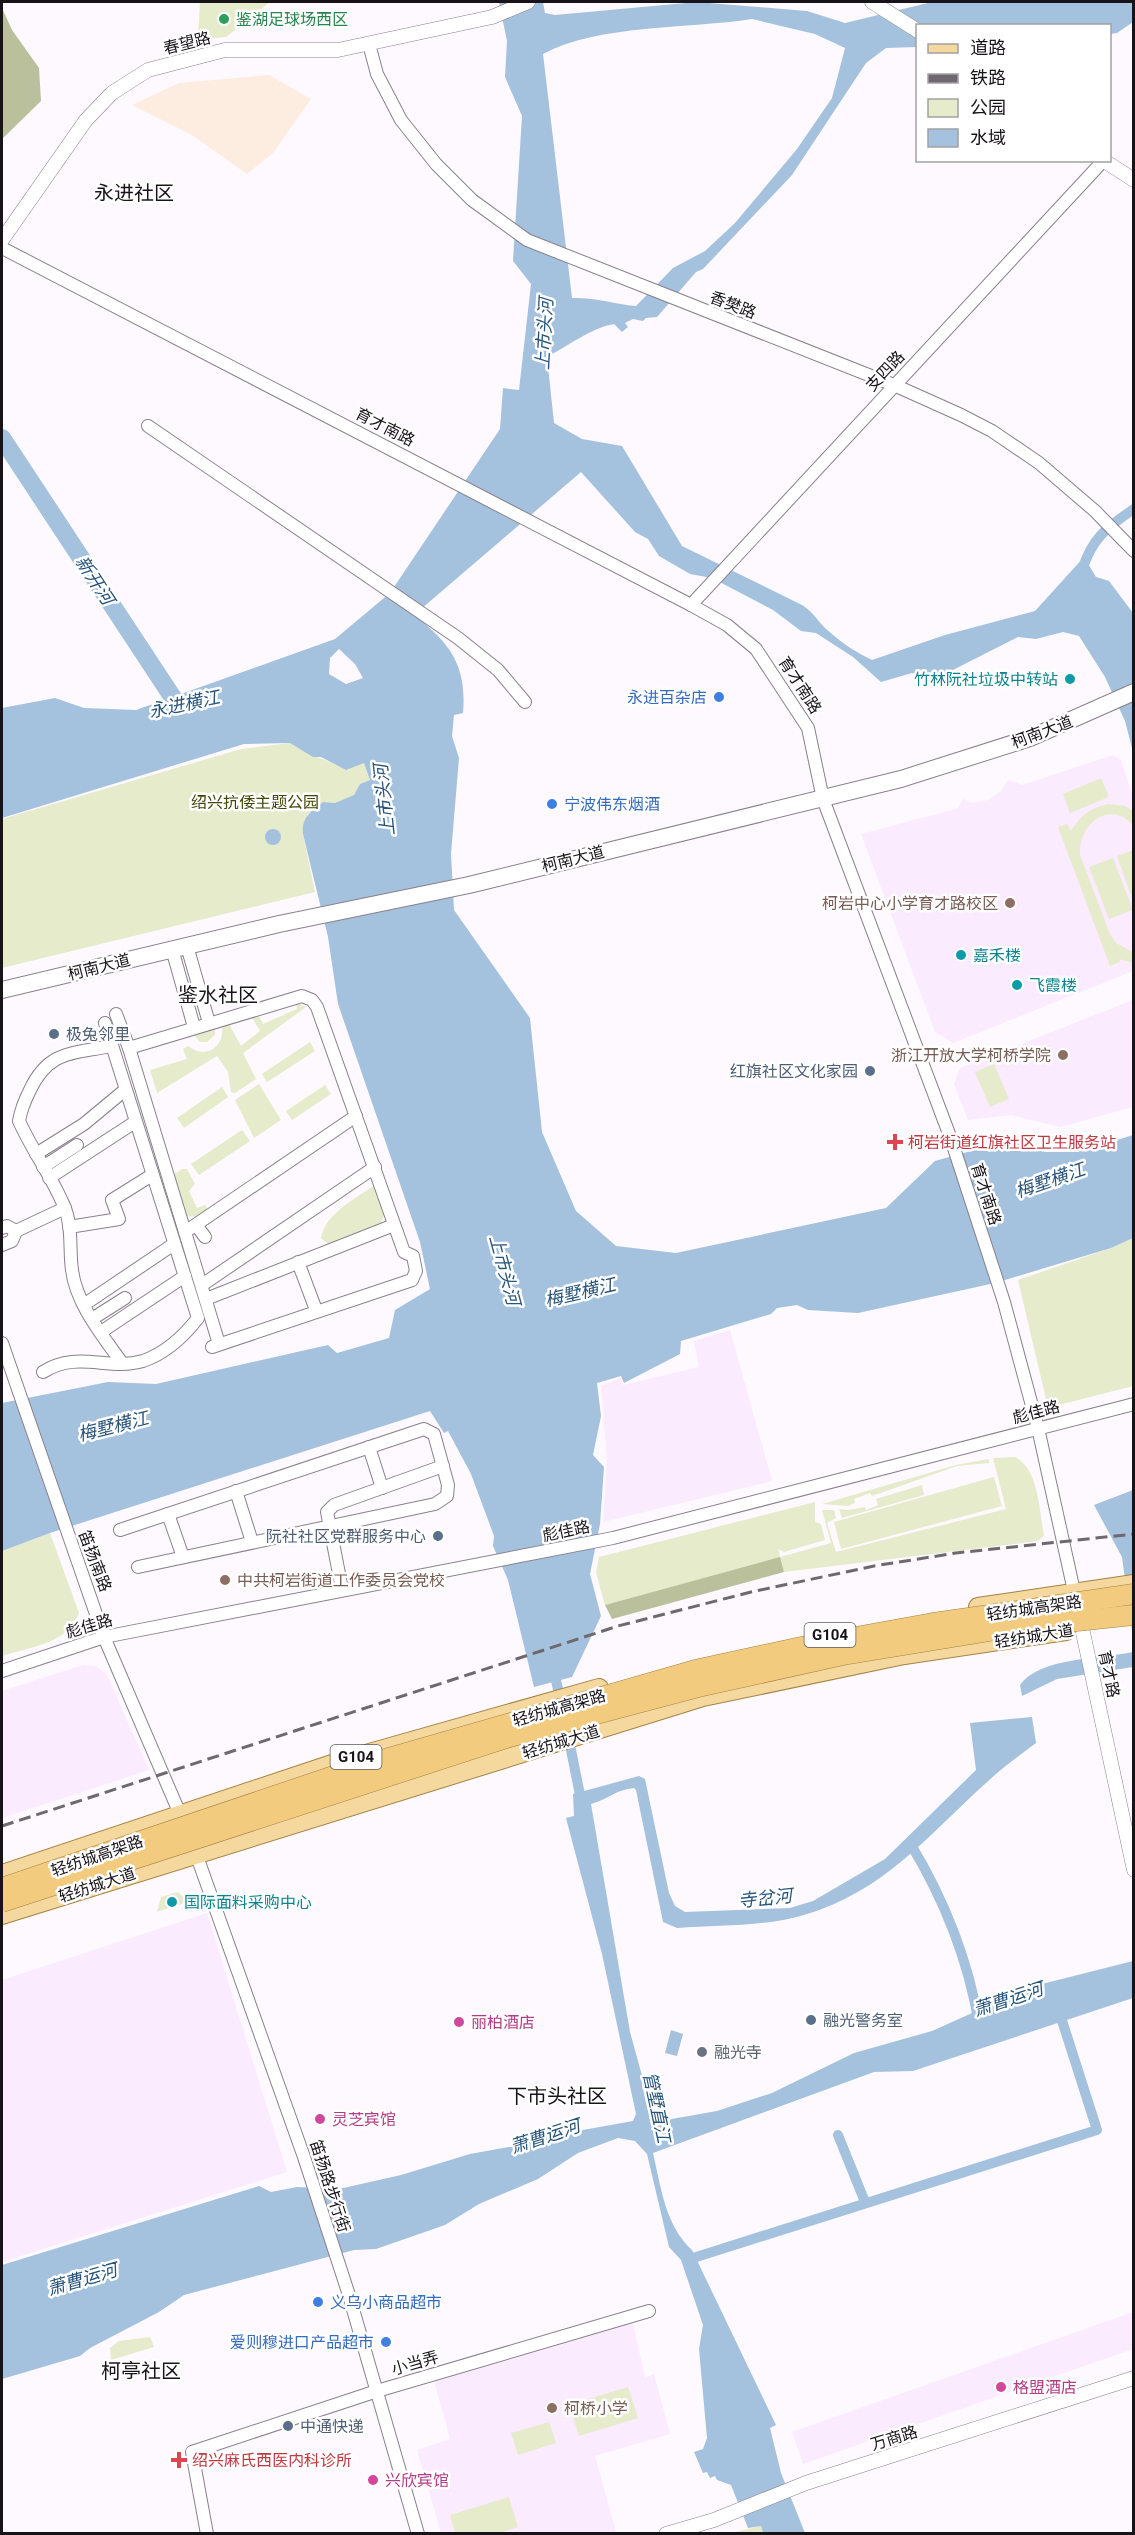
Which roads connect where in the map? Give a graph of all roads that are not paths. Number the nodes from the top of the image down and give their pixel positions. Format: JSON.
{"nodes":[{"id":1,"x":528,"y":2,"type":"edge"},
{"id":2,"x":875,"y":3,"type":"edge"},
{"id":3,"x":916,"y":30,"type":"edge"},
{"id":4,"x":369,"y":44,"type":"junction"},
{"id":5,"x":1102,"y":162,"type":"edge"},
{"id":6,"x":1105,"y":162,"type":"edge"},
{"id":7,"x":1134,"y":180,"type":"edge"},
{"id":8,"x":2,"y":240,"type":"edge"},
{"id":9,"x":2,"y":248,"type":"edge"},
{"id":10,"x":894,"y":385,"type":"junction"},
{"id":11,"x":148,"y":426,"type":"dead end"},
{"id":12,"x":1134,"y":551,"type":"edge"},
{"id":13,"x":691,"y":605,"type":"junction"},
{"id":14,"x":1134,"y":692,"type":"edge"},
{"id":15,"x":525,"y":702,"type":"dead end"},
{"id":16,"x":823,"y":799,"type":"junction"},
{"id":17,"x":179,"y":947,"type":"junction"},
{"id":18,"x":2,"y":990,"type":"edge"},
{"id":19,"x":116,"y":1014,"type":"dead end"},
{"id":20,"x":105,"y":1023,"type":"dead end"},
{"id":21,"x":209,"y":1023,"type":"junction"},
{"id":22,"x":194,"y":1027,"type":"junction"},
{"id":23,"x":111,"y":1046,"type":"junction"},
{"id":24,"x":129,"y":1048,"type":"junction"},
{"id":25,"x":125,"y":1090,"type":"junction"},
{"id":26,"x":356,"y":1116,"type":"junction"},
{"id":27,"x":135,"y":1122,"type":"junction"},
{"id":28,"x":77,"y":1145,"type":"dead end"},
{"id":29,"x":36,"y":1154,"type":"junction"},
{"id":30,"x":43,"y":1167,"type":"junction"},
{"id":31,"x":375,"y":1167,"type":"junction"},
{"id":32,"x":152,"y":1175,"type":"junction"},
{"id":33,"x":49,"y":1178,"type":"junction"},
{"id":34,"x":65,"y":1208,"type":"junction"},
{"id":35,"x":394,"y":1225,"type":"junction"},
{"id":36,"x":69,"y":1227,"type":"junction"},
{"id":37,"x":2,"y":1228,"type":"edge"},
{"id":38,"x":190,"y":1228,"type":"junction"},
{"id":39,"x":16,"y":1231,"type":"junction"},
{"id":40,"x":206,"y":1237,"type":"dead end"},
{"id":41,"x":174,"y":1244,"type":"junction"},
{"id":42,"x":2,"y":1245,"type":"edge"},
{"id":43,"x":298,"y":1262,"type":"junction"},
{"id":44,"x":185,"y":1276,"type":"junction"},
{"id":45,"x":202,"y":1285,"type":"junction"},
{"id":46,"x":125,"y":1298,"type":"dead end"},
{"id":47,"x":206,"y":1299,"type":"junction"},
{"id":48,"x":85,"y":1304,"type":"junction"},
{"id":49,"x":316,"y":1310,"type":"junction"},
{"id":50,"x":92,"y":1319,"type":"junction"},
{"id":51,"x":101,"y":1332,"type":"junction"},
{"id":52,"x":2,"y":1343,"type":"edge"},
{"id":53,"x":122,"y":1363,"type":"junction"},
{"id":54,"x":43,"y":1372,"type":"dead end"},
{"id":55,"x":1134,"y":1404,"type":"edge"},
{"id":56,"x":1038,"y":1428,"type":"junction"},
{"id":57,"x":369,"y":1448,"type":"junction"},
{"id":58,"x":443,"y":1466,"type":"junction"},
{"id":59,"x":382,"y":1488,"type":"junction"},
{"id":60,"x":236,"y":1491,"type":"junction"},
{"id":61,"x":168,"y":1514,"type":"junction"},
{"id":62,"x":332,"y":1525,"type":"junction"},
{"id":63,"x":120,"y":1530,"type":"dead end"},
{"id":64,"x":252,"y":1542,"type":"junction"},
{"id":65,"x":183,"y":1557,"type":"junction"},
{"id":66,"x":138,"y":1568,"type":"dead end"},
{"id":67,"x":1129,"y":1588,"type":"edge"},
{"id":68,"x":342,"y":1589,"type":"junction"},
{"id":69,"x":1074,"y":1591,"type":"junction"},
{"id":70,"x":1131,"y":1621,"type":"edge"},
{"id":71,"x":1082,"y":1629,"type":"junction"},
{"id":72,"x":105,"y":1637,"type":"junction"},
{"id":73,"x":2,"y":1671,"type":"edge"},
{"id":74,"x":181,"y":1816,"type":"junction"},
{"id":75,"x":197,"y":1853,"type":"junction"},
{"id":76,"x":1134,"y":1870,"type":"edge"},
{"id":77,"x":2,"y":1875,"type":"edge"},
{"id":78,"x":2,"y":1888,"type":"edge"},
{"id":79,"x":2,"y":1902,"type":"edge"},
{"id":80,"x":2,"y":1915,"type":"edge"},
{"id":81,"x":649,"y":2311,"type":"dead end"},
{"id":82,"x":1134,"y":2378,"type":"edge"},
{"id":83,"x":377,"y":2391,"type":"junction"},
{"id":84,"x":207,"y":2534,"type":"edge"},
{"id":85,"x":418,"y":2534,"type":"edge"},
{"id":86,"x":666,"y":2534,"type":"edge"}],
"edges":[{"from":1,"to":4,"type":"street","name":"春望路"},
{"from":2,"to":3,"type":"street"},
{"from":4,"to":8,"type":"street","name":"春望路"},
{"from":4,"to":10,"type":"street","name":"香樊路"},
{"from":5,"to":10,"type":"street","name":"支四路"},
{"from":6,"to":7,"type":"street"},
{"from":9,"to":13,"type":"street","name":"育才南路"},
{"from":10,"to":12,"type":"street","name":"香樊路"},
{"from":10,"to":13,"type":"street","name":"支四路"},
{"from":11,"to":15,"type":"street"},
{"from":13,"to":16,"type":"street","name":"育才南路"},
{"from":14,"to":16,"type":"main road","name":"柯南大道"},
{"from":16,"to":17,"type":"main road","name":"柯南大道"},
{"from":16,"to":56,"type":"street","name":"育才南路"},
{"from":17,"to":18,"type":"main road","name":"柯南大道"},
{"from":17,"to":21,"type":"street"},
{"from":17,"to":22,"type":"street"},
{"from":19,"to":24,"type":"street"},
{"from":20,"to":23,"type":"street"},
{"from":21,"to":22,"type":"street"},
{"from":21,"to":26,"type":"street"},
{"from":22,"to":24,"type":"street"},
{"from":23,"to":25,"type":"street"},
{"from":23,"to":29,"type":"street"},
{"from":24,"to":38,"type":"street"},
{"from":25,"to":27,"type":"street"},
{"from":25,"to":29,"type":"street"},
{"from":26,"to":31,"type":"street"},
{"from":26,"to":38,"type":"street"},
{"from":27,"to":32,"type":"street"},
{"from":27,"to":33,"type":"street"},
{"from":28,"to":30,"type":"street"},
{"from":29,"to":30,"type":"street"},
{"from":30,"to":33,"type":"street"},
{"from":31,"to":35,"type":"street"},
{"from":31,"to":45,"type":"street"},
{"from":32,"to":36,"type":"street"},
{"from":32,"to":41,"type":"street"},
{"from":33,"to":34,"type":"street"},
{"from":34,"to":36,"type":"street"},
{"from":34,"to":39,"type":"street"},
{"from":35,"to":43,"type":"street"},
{"from":35,"to":49,"type":"street"},
{"from":36,"to":48,"type":"street"},
{"from":37,"to":39,"type":"street"},
{"from":38,"to":40,"type":"street"},
{"from":38,"to":45,"type":"street"},
{"from":39,"to":42,"type":"street"},
{"from":41,"to":44,"type":"street"},
{"from":41,"to":48,"type":"street"},
{"from":43,"to":47,"type":"street"},
{"from":43,"to":49,"type":"street"},
{"from":44,"to":51,"type":"street"},
{"from":44,"to":53,"type":"street"},
{"from":45,"to":47,"type":"street"},
{"from":46,"to":50,"type":"street"},
{"from":47,"to":49,"type":"street"},
{"from":48,"to":50,"type":"street"},
{"from":50,"to":51,"type":"street"},
{"from":51,"to":53,"type":"street"},
{"from":52,"to":72,"type":"street","name":"笛扬南路"},
{"from":53,"to":54,"type":"street"},
{"from":55,"to":56,"type":"street","name":"彪佳路"},
{"from":56,"to":68,"type":"street","name":"彪佳路"},
{"from":56,"to":69,"type":"street","name":"育才南路"},
{"from":57,"to":58,"type":"street"},
{"from":57,"to":59,"type":"street"},
{"from":57,"to":60,"type":"street"},
{"from":58,"to":59,"type":"street"},
{"from":58,"to":62,"type":"street"},
{"from":59,"to":62,"type":"street"},
{"from":60,"to":61,"type":"street"},
{"from":60,"to":64,"type":"street"},
{"from":61,"to":63,"type":"street"},
{"from":61,"to":65,"type":"street"},
{"from":62,"to":64,"type":"street"},
{"from":62,"to":68,"type":"street"},
{"from":64,"to":65,"type":"street"},
{"from":65,"to":66,"type":"street"},
{"from":67,"to":69,"type":"main road","number":"G104"},
{"from":67,"to":78,"type":"highway","name":"轻纺城高架路","bridge":true},
{"from":68,"to":72,"type":"street","name":"彪佳路"},
{"from":69,"to":71,"type":"street","name":"育才路"},
{"from":69,"to":74,"type":"main road","number":"G104"},
{"from":70,"to":71,"type":"main road","name":"轻纺城大道","number":"G104"},
{"from":70,"to":79,"type":"highway","name":"轻纺城高架路","bridge":true},
{"from":71,"to":75,"type":"main road","name":"轻纺城大道","number":"G104"},
{"from":71,"to":76,"type":"street","name":"育才路"},
{"from":72,"to":73,"type":"street","name":"彪佳路"},
{"from":72,"to":74,"type":"street","name":"笛扬南路"},
{"from":74,"to":75,"type":"street","name":"笛扬南路"},
{"from":74,"to":77,"type":"main road","number":"G104"},
{"from":75,"to":80,"type":"main road","name":"轻纺城大道","number":"G104"},
{"from":75,"to":83,"type":"street","name":"笛扬路步行街"},
{"from":81,"to":83,"type":"street","name":"小当弄"},
{"from":82,"to":86,"type":"street","name":"万商路"},
{"from":83,"to":84,"type":"street","name":"小当弄"},
{"from":83,"to":85,"type":"street","name":"笛扬路步行街"}]}
